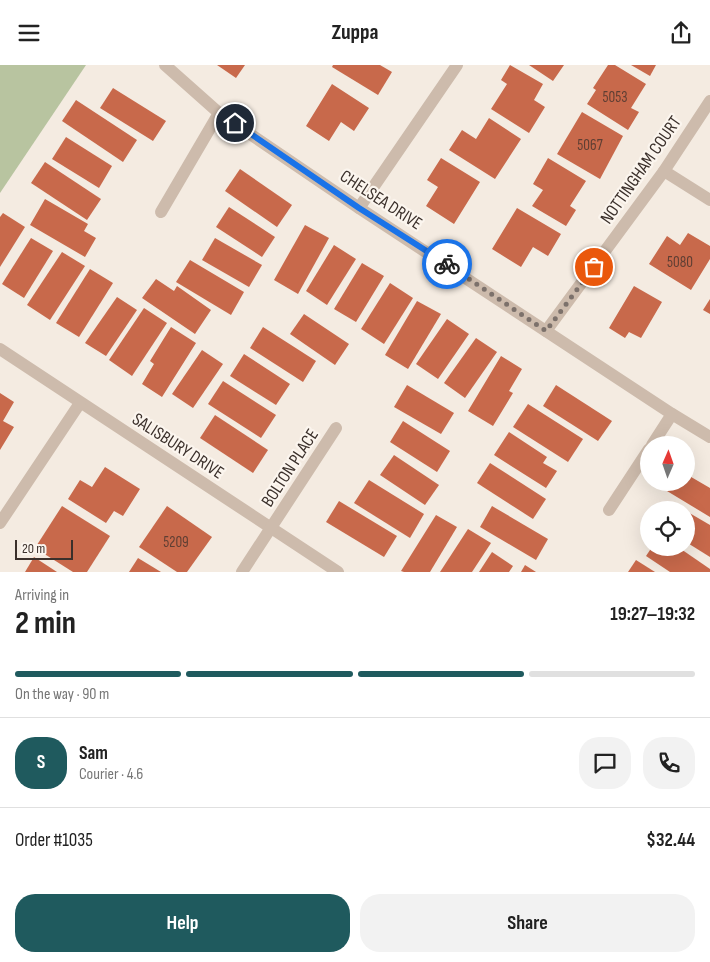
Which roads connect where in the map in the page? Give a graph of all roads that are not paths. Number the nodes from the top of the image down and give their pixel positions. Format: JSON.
{"nodes":[{"id":1,"x":164,"y":65,"type":"edge"},
{"id":2,"x":457,"y":65,"type":"edge"},
{"id":3,"x":710,"y":101,"type":"edge"},
{"id":4,"x":219,"y":113,"type":"junction"},
{"id":5,"x":664,"y":171,"type":"junction"},
{"id":6,"x":710,"y":200,"type":"edge"},
{"id":7,"x":359,"y":208,"type":"junction"},
{"id":8,"x":161,"y":212,"type":"dead end"},
{"id":9,"x":546,"y":331,"type":"junction"},
{"id":10,"x":0,"y":349,"type":"edge"},
{"id":11,"x":80,"y":403,"type":"junction"},
{"id":12,"x":672,"y":414,"type":"junction"},
{"id":13,"x":336,"y":428,"type":"dead end"},
{"id":14,"x":658,"y":436,"type":"edge"},
{"id":15,"x":710,"y":437,"type":"edge"},
{"id":16,"x":640,"y":463,"type":"edge"},
{"id":17,"x":609,"y":510,"type":"dead end"},
{"id":18,"x":0,"y":523,"type":"edge"},
{"id":19,"x":272,"y":527,"type":"junction"},
{"id":20,"x":242,"y":572,"type":"edge"},
{"id":21,"x":338,"y":572,"type":"edge"}],
"edges":[{"from":1,"to":4,"type":"street","name":"CHELSEA DRIVE"},
{"from":2,"to":7,"type":"street"},
{"from":3,"to":5,"type":"street","name":"NOTTINGHAM COURT"},
{"from":4,"to":7,"type":"street","name":"CHELSEA DRIVE"},
{"from":4,"to":8,"type":"street"},
{"from":5,"to":6,"type":"street"},
{"from":5,"to":9,"type":"street","name":"NOTTINGHAM COURT"},
{"from":7,"to":9,"type":"street","name":"CHELSEA DRIVE"},
{"from":9,"to":12,"type":"street","name":"CHELSEA DRIVE"},
{"from":10,"to":11,"type":"street","name":"SALISBURY DRIVE"},
{"from":11,"to":18,"type":"street"},
{"from":11,"to":19,"type":"street","name":"SALISBURY DRIVE"},
{"from":12,"to":14,"type":"street"},
{"from":12,"to":15,"type":"street","name":"CHELSEA DRIVE"},
{"from":13,"to":19,"type":"street","name":"BOLTON PLACE"},
{"from":16,"to":17,"type":"street"},
{"from":19,"to":20,"type":"street","name":"BOLTON PLACE"},
{"from":19,"to":21,"type":"street","name":"SALISBURY DRIVE"}]}
